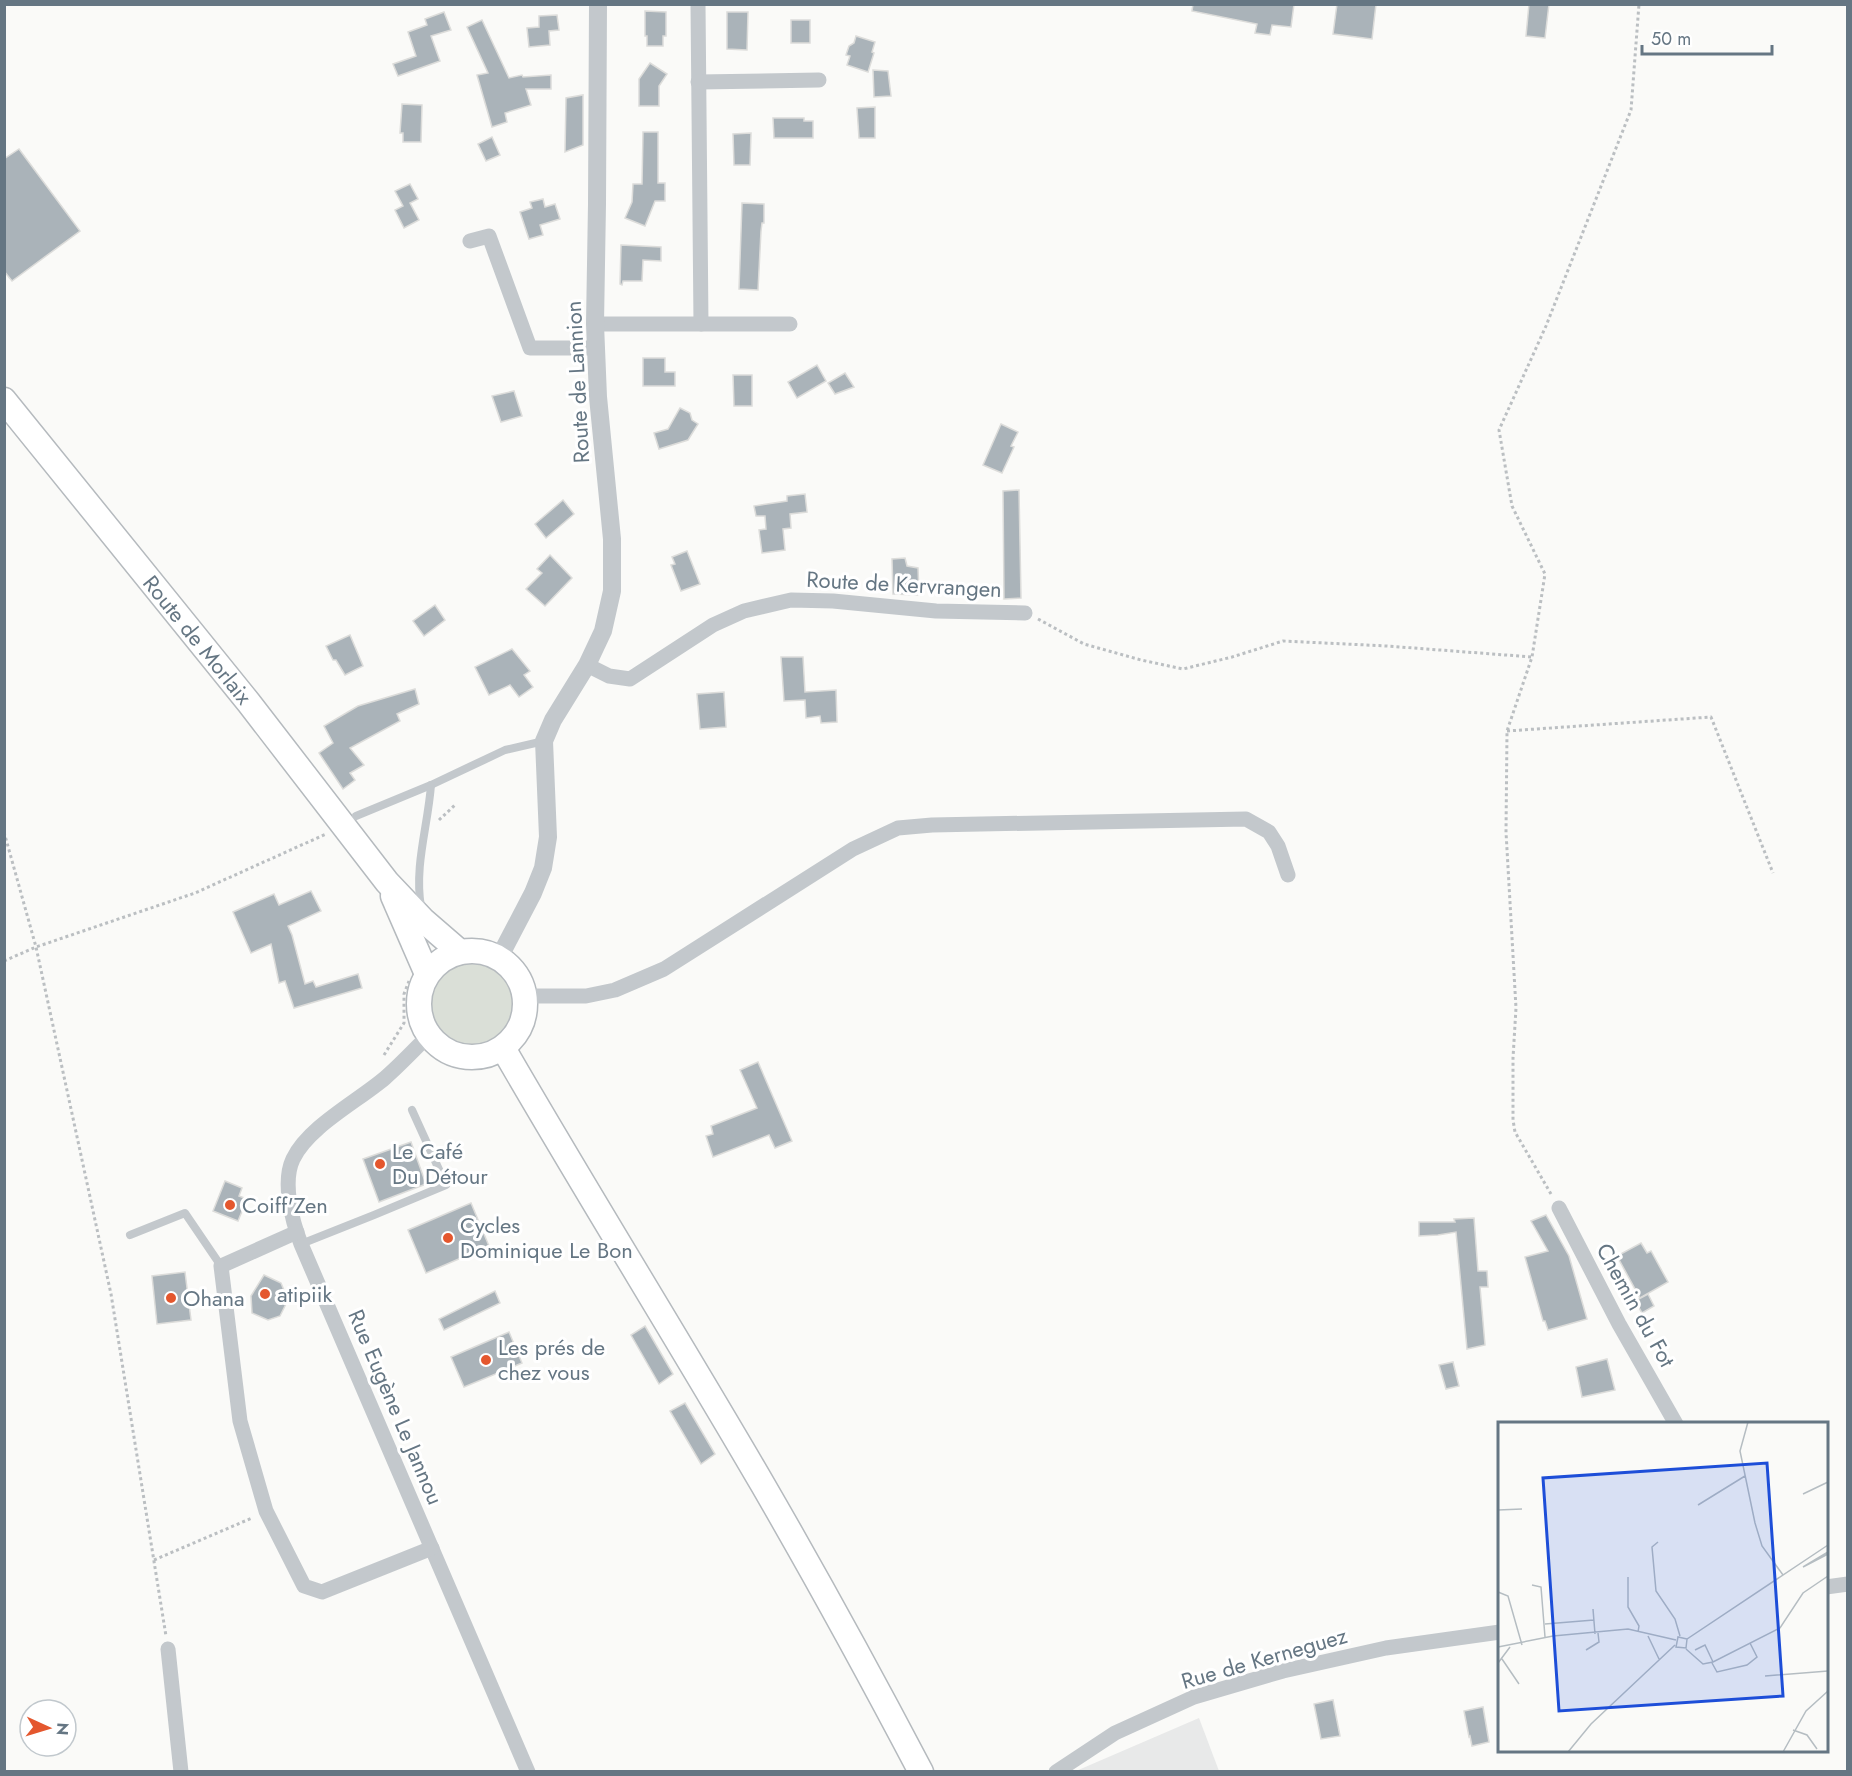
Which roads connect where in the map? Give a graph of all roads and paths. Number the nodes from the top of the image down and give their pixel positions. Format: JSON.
{"nodes":[{"id":1,"x":598,"y":4,"type":"edge"},
{"id":2,"x":698,"y":4,"type":"edge"},
{"id":3,"x":1639,"y":4,"type":"edge"},
{"id":4,"x":819,"y":80,"type":"dead end"},
{"id":5,"x":699,"y":82,"type":"junction"},
{"id":6,"x":470,"y":241,"type":"dead end"},
{"id":7,"x":595,"y":324,"type":"junction"},
{"id":8,"x":701,"y":324,"type":"junction"},
{"id":9,"x":790,"y":324,"type":"dead end"},
{"id":10,"x":596,"y":348,"type":"junction"},
{"id":11,"x":4,"y":400,"type":"edge"},
{"id":12,"x":1025,"y":613,"type":"joint"},
{"id":13,"x":1532,"y":657,"type":"junction"},
{"id":14,"x":587,"y":665,"type":"junction"},
{"id":15,"x":1507,"y":730,"type":"junction"},
{"id":16,"x":544,"y":741,"type":"junction"},
{"id":17,"x":431,"y":785,"type":"junction"},
{"id":18,"x":455,"y":805,"type":"dead end"},
{"id":19,"x":350,"y":820,"type":"junction"},
{"id":20,"x":438,"y":822,"type":"dead end"},
{"id":21,"x":4,"y":832,"type":"edge"},
{"id":22,"x":1773,"y":873,"type":"dead end"},
{"id":23,"x":1288,"y":875,"type":"dead end"},
{"id":24,"x":387,"y":882,"type":"junction"},
{"id":25,"x":423,"y":921,"type":"junction"},
{"id":26,"x":36,"y":947,"type":"junction"},
{"id":27,"x":460,"y":952,"type":"junction"},
{"id":28,"x":500,"y":958,"type":"junction"},
{"id":29,"x":4,"y":961,"type":"edge"},
{"id":30,"x":419,"y":973,"type":"junction"},
{"id":31,"x":525,"y":996,"type":"junction"},
{"id":32,"x":428,"y":1036,"type":"junction"},
{"id":33,"x":503,"y":1048,"type":"junction"},
{"id":34,"x":379,"y":1063,"type":"dead end"},
{"id":35,"x":412,"y":1110,"type":"dead end"},
{"id":36,"x":1559,"y":1208,"type":"joint"},
{"id":37,"x":130,"y":1235,"type":"dead end"},
{"id":38,"x":299,"y":1238,"type":"junction"},
{"id":39,"x":221,"y":1266,"type":"junction"},
{"id":40,"x":1675,"y":1422,"type":"edge"},
{"id":41,"x":266,"y":1511,"type":"junction"},
{"id":42,"x":432,"y":1548,"type":"junction"},
{"id":43,"x":154,"y":1560,"type":"junction"},
{"id":44,"x":1848,"y":1584,"type":"edge"},
{"id":45,"x":1828,"y":1587,"type":"edge"},
{"id":46,"x":1498,"y":1632,"type":"edge"},
{"id":47,"x":168,"y":1649,"type":"joint"},
{"id":48,"x":181,"y":1772,"type":"edge"},
{"id":49,"x":528,"y":1772,"type":"edge"},
{"id":50,"x":921,"y":1772,"type":"edge"},
{"id":51,"x":1056,"y":1772,"type":"edge"}],
"edges":[{"from":1,"to":7,"type":"street","name":"Route de Lannion"},
{"from":2,"to":5,"type":"street"},
{"from":3,"to":13,"type":"path"},
{"from":4,"to":5,"type":"street"},
{"from":5,"to":8,"type":"street"},
{"from":6,"to":10,"type":"street"},
{"from":7,"to":8,"type":"street"},
{"from":7,"to":10,"type":"street","name":"Route de Lannion"},
{"from":8,"to":9,"type":"street"},
{"from":10,"to":14,"type":"street","name":"Route de Lannion"},
{"from":11,"to":19,"type":"main road","name":"Route de Morlaix"},
{"from":12,"to":13,"type":"path"},
{"from":12,"to":14,"type":"street","name":"Route de Kervrangen"},
{"from":13,"to":15,"type":"path"},
{"from":14,"to":16,"type":"street","name":"Route de Lannion"},
{"from":15,"to":22,"type":"path"},
{"from":15,"to":36,"type":"path"},
{"from":16,"to":17,"type":"lane"},
{"from":16,"to":28,"type":"street","name":"Route de Lannion"},
{"from":17,"to":19,"type":"lane"},
{"from":17,"to":25,"type":"lane"},
{"from":18,"to":20,"type":"path"},
{"from":19,"to":24,"type":"main road","name":"Route de Morlaix"},
{"from":19,"to":26,"type":"path"},
{"from":21,"to":26,"type":"path"},
{"from":23,"to":31,"type":"street"},
{"from":24,"to":25,"type":"main road","name":"Route de Morlaix"},
{"from":24,"to":30,"type":"main road","name":"Route de Morlaix"},
{"from":25,"to":27,"type":"main road","name":"Route de Morlaix"},
{"from":26,"to":29,"type":"path"},
{"from":26,"to":43,"type":"path"},
{"from":27,"to":28,"type":"main road"},
{"from":27,"to":30,"type":"main road"},
{"from":28,"to":31,"type":"main road"},
{"from":30,"to":32,"type":"main road"},
{"from":30,"to":34,"type":"path"},
{"from":31,"to":33,"type":"main road"},
{"from":32,"to":33,"type":"main road"},
{"from":32,"to":38,"type":"street","name":"Rue Eugène Le Jannou"},
{"from":33,"to":50,"type":"main road"},
{"from":35,"to":38,"type":"lane"},
{"from":36,"to":40,"type":"street","name":"Chemin du Fot"},
{"from":37,"to":39,"type":"lane"},
{"from":38,"to":39,"type":"street"},
{"from":38,"to":42,"type":"street","name":"Rue Eugène Le Jannou"},
{"from":39,"to":41,"type":"street"},
{"from":41,"to":42,"type":"street"},
{"from":41,"to":43,"type":"path"},
{"from":42,"to":49,"type":"street","name":"Rue Eugène Le Jannou"},
{"from":43,"to":47,"type":"path"},
{"from":44,"to":45,"type":"street"},
{"from":46,"to":51,"type":"street","name":"Rue de Kerneguez"},
{"from":47,"to":48,"type":"street"}]}
